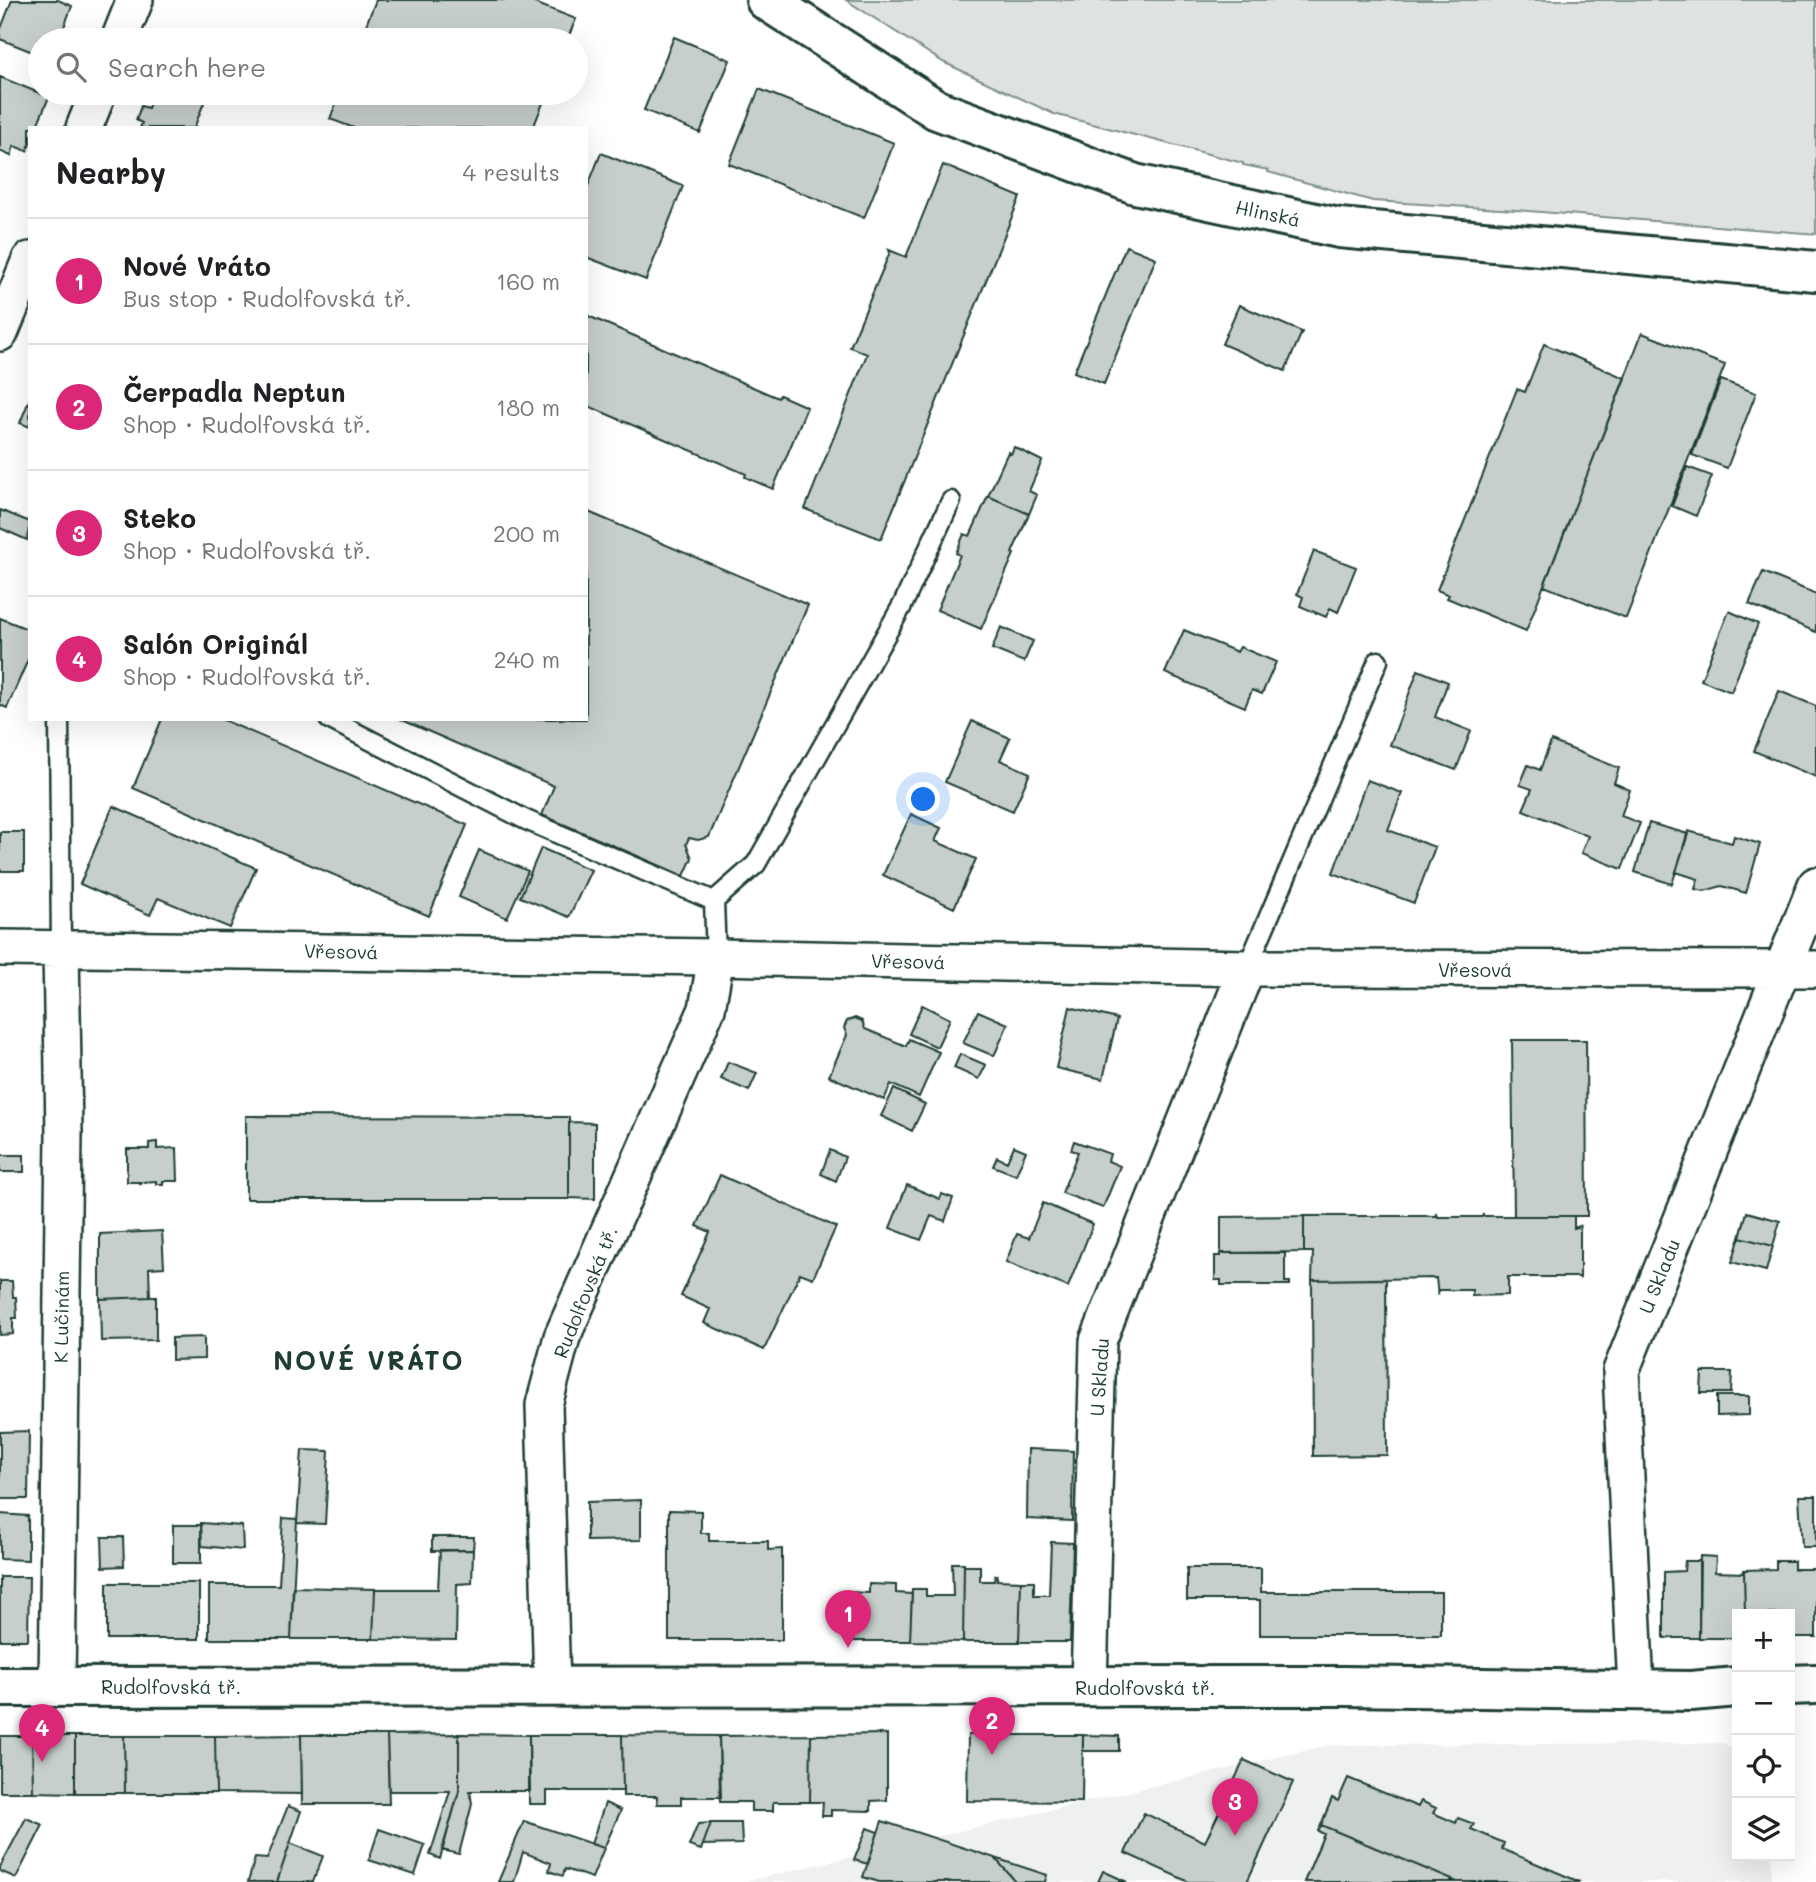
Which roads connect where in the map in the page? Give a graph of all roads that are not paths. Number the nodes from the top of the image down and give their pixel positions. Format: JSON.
{"nodes":[{"id":1,"x":135,"y":0,"type":"edge"},
{"id":2,"x":766,"y":0,"type":"edge"},
{"id":3,"x":124,"y":28,"type":"edge"},
{"id":4,"x":93,"y":105,"type":"edge"},
{"id":5,"x":84,"y":126,"type":"edge"},
{"id":6,"x":28,"y":265,"type":"edge"},
{"id":7,"x":1816,"y":271,"type":"edge"},
{"id":8,"x":0,"y":333,"type":"edge"},
{"id":9,"x":951,"y":501,"type":"dead end"},
{"id":10,"x":1378,"y":661,"type":"dead end"},
{"id":11,"x":59,"y":721,"type":"edge"},
{"id":12,"x":334,"y":721,"type":"edge"},
{"id":13,"x":1816,"y":885,"type":"edge"},
{"id":14,"x":714,"y":901,"type":"junction"},
{"id":15,"x":61,"y":947,"type":"junction"},
{"id":16,"x":0,"y":948,"type":"edge"},
{"id":17,"x":716,"y":957,"type":"junction"},
{"id":18,"x":1247,"y":968,"type":"junction"},
{"id":19,"x":1781,"y":970,"type":"junction"},
{"id":20,"x":1816,"y":970,"type":"edge"},
{"id":21,"x":1816,"y":1684,"type":"edge"},
{"id":22,"x":1795,"y":1685,"type":"edge"},
{"id":23,"x":57,"y":1686,"type":"junction"},
{"id":24,"x":0,"y":1687,"type":"edge"},
{"id":25,"x":552,"y":1687,"type":"junction"},
{"id":26,"x":1089,"y":1687,"type":"junction"},
{"id":27,"x":1732,"y":1687,"type":"edge"},
{"id":28,"x":1636,"y":1690,"type":"junction"}],
"edges":[{"from":1,"to":3,"type":"street"},
{"from":2,"to":7,"type":"main road","name":"Hlinská"},
{"from":4,"to":5,"type":"street"},
{"from":6,"to":8,"type":"street"},
{"from":9,"to":14,"type":"lane"},
{"from":10,"to":18,"type":"lane"},
{"from":11,"to":15,"type":"lane"},
{"from":12,"to":14,"type":"lane"},
{"from":13,"to":19,"type":"street","name":"U Skladu"},
{"from":14,"to":17,"type":"lane"},
{"from":15,"to":16,"type":"street","name":"Vřesová"},
{"from":15,"to":17,"type":"street","name":"Vřesová"},
{"from":15,"to":23,"type":"street","name":"K Lučinám"},
{"from":17,"to":18,"type":"street","name":"Vřesová"},
{"from":17,"to":25,"type":"street","name":"Rudolfovská tř."},
{"from":18,"to":19,"type":"street","name":"Vřesová"},
{"from":18,"to":26,"type":"street","name":"U Skladu"},
{"from":19,"to":20,"type":"street","name":"Vřesová"},
{"from":19,"to":28,"type":"street","name":"U Skladu"},
{"from":21,"to":22,"type":"main road"},
{"from":23,"to":24,"type":"main road","name":"Rudolfovská tř."},
{"from":23,"to":25,"type":"main road","name":"Rudolfovská tř."},
{"from":25,"to":26,"type":"main road","name":"Rudolfovská tř."},
{"from":26,"to":28,"type":"main road","name":"Rudolfovská tř."},
{"from":27,"to":28,"type":"main road","name":"Rudolfovská tř."}]}
